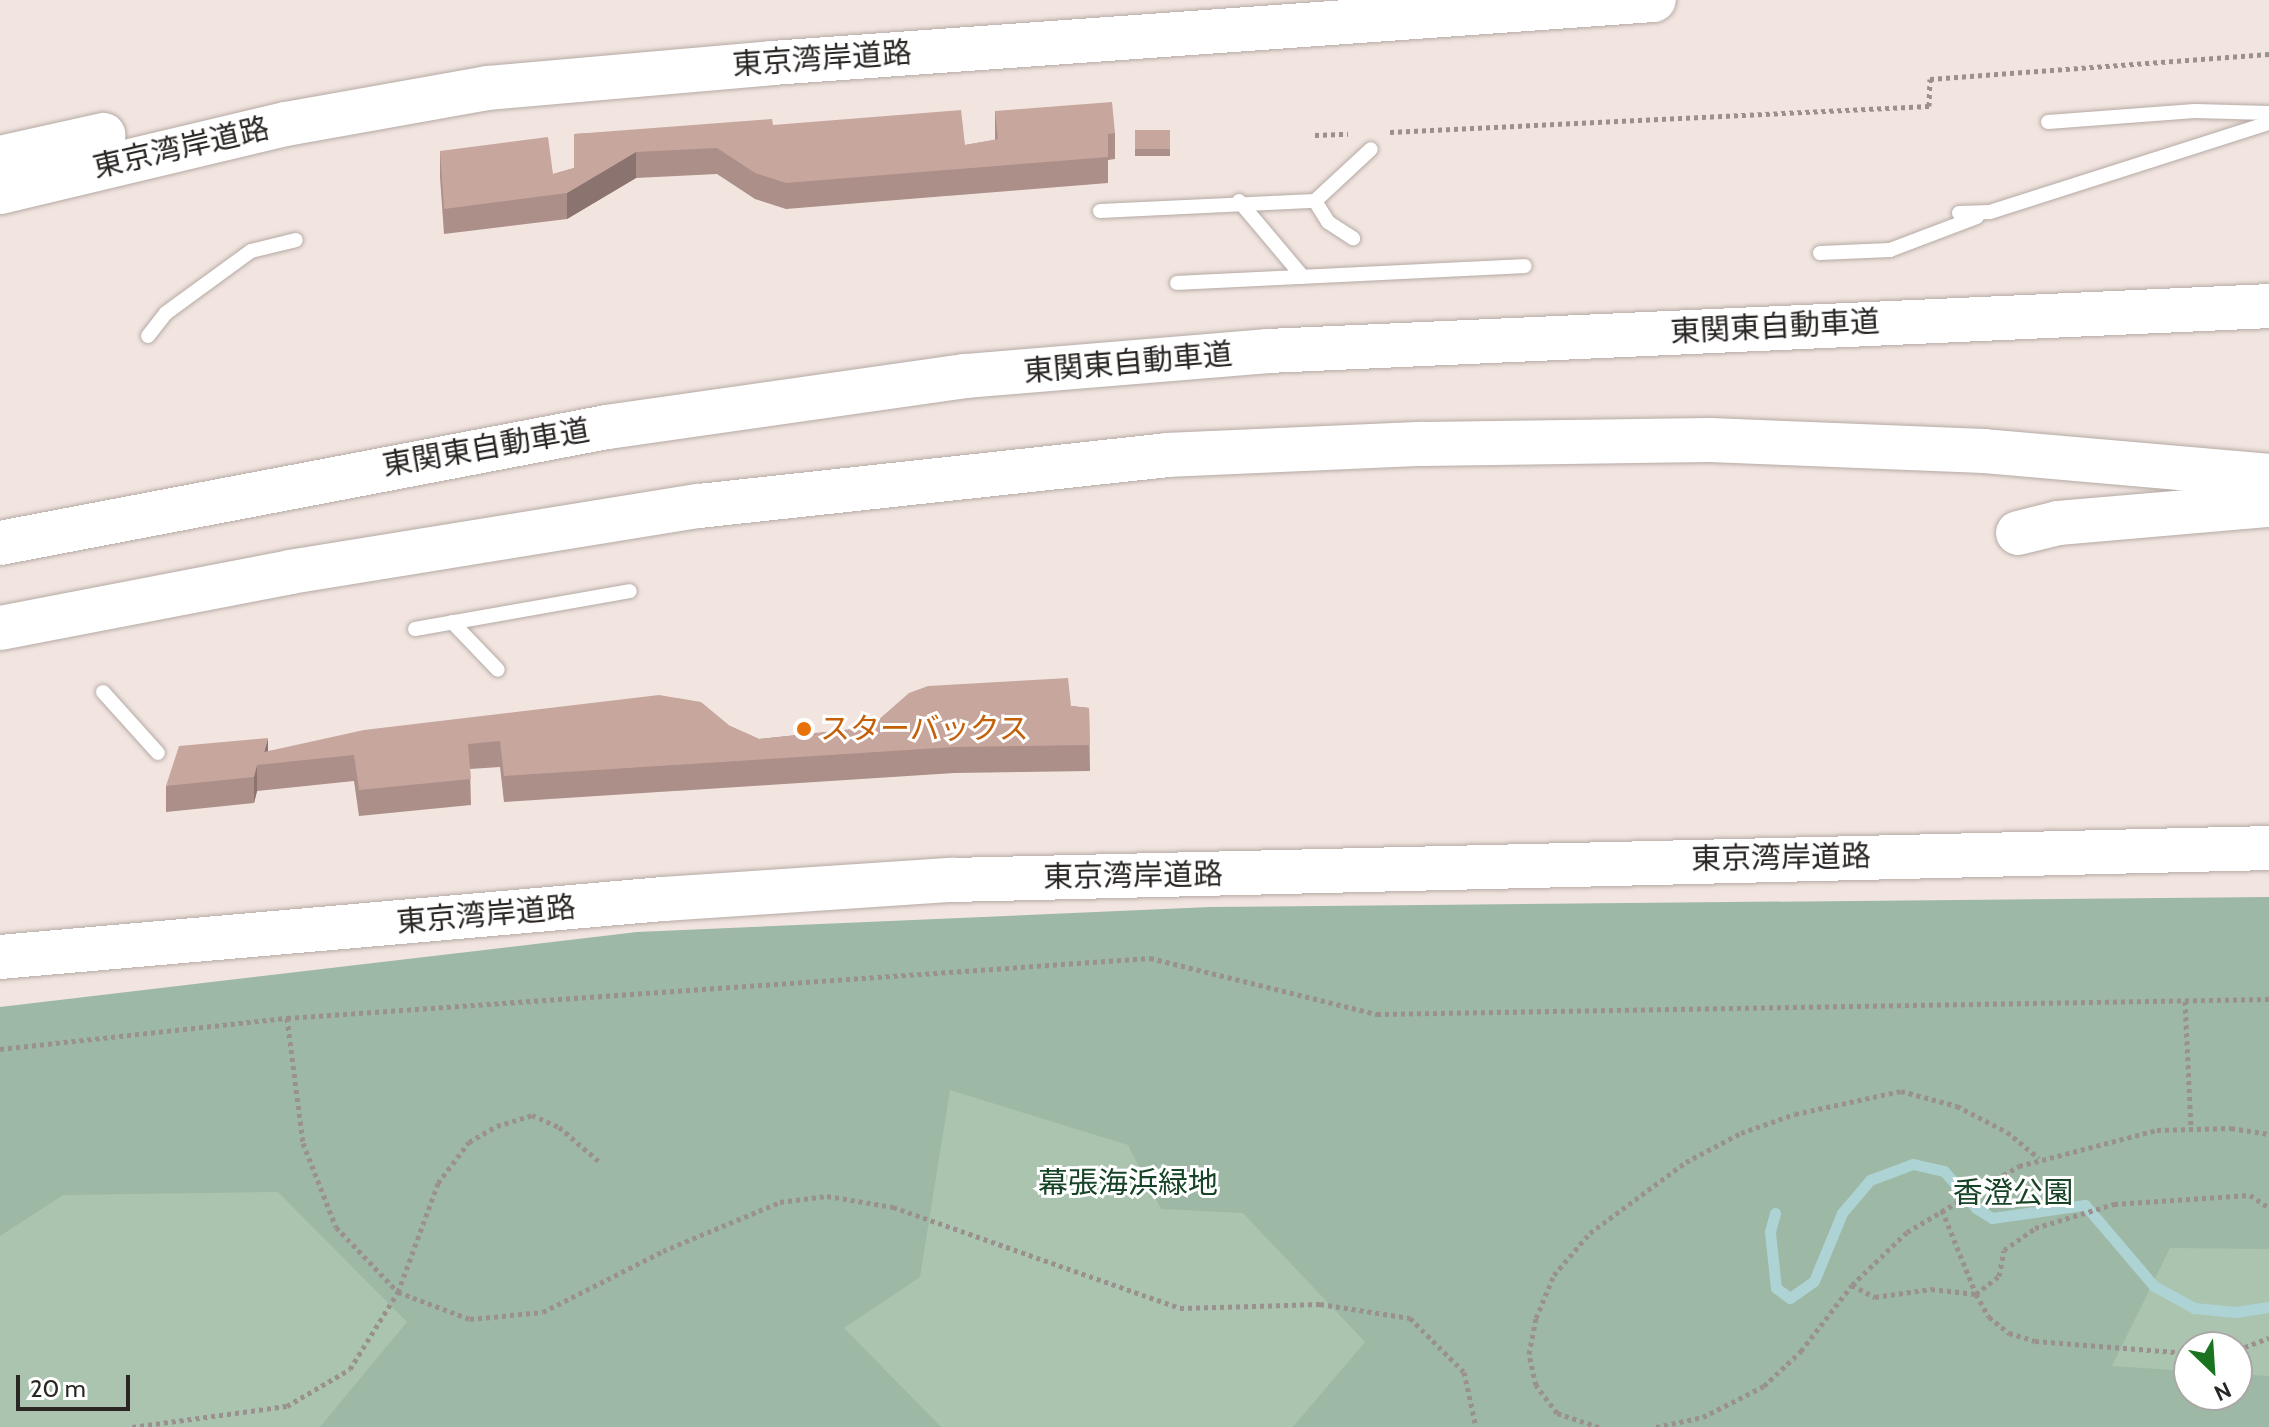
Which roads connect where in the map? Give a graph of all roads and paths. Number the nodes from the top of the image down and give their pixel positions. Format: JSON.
{"nodes":[{"id":1,"x":1654,"y":0,"type":"edge"},
{"id":2,"x":2269,"y":54,"type":"edge"},
{"id":3,"x":488,"y":88,"type":"junction"},
{"id":4,"x":2269,"y":113,"type":"edge"},
{"id":5,"x":2048,"y":122,"type":"dead end"},
{"id":6,"x":2269,"y":123,"type":"edge"},
{"id":7,"x":1378,"y":132,"type":"dead end"},
{"id":8,"x":1362,"y":133,"type":"dead end"},
{"id":9,"x":1315,"y":135,"type":"dead end"},
{"id":10,"x":1371,"y":149,"type":"dead end"},
{"id":11,"x":0,"y":158,"type":"edge"},
{"id":12,"x":0,"y":192,"type":"edge"},
{"id":13,"x":1239,"y":201,"type":"junction"},
{"id":14,"x":1315,"y":201,"type":"junction"},
{"id":15,"x":1100,"y":211,"type":"dead end"},
{"id":16,"x":1990,"y":212,"type":"junction"},
{"id":17,"x":1959,"y":213,"type":"dead end"},
{"id":18,"x":1353,"y":238,"type":"dead end"},
{"id":19,"x":296,"y":240,"type":"dead end"},
{"id":20,"x":1820,"y":253,"type":"dead end"},
{"id":21,"x":1525,"y":266,"type":"dead end"},
{"id":22,"x":1303,"y":277,"type":"junction"},
{"id":23,"x":1177,"y":283,"type":"dead end"},
{"id":24,"x":2269,"y":306,"type":"edge"},
{"id":25,"x":148,"y":336,"type":"dead end"},
{"id":26,"x":2269,"y":476,"type":"edge"},
{"id":27,"x":2269,"y":505,"type":"edge"},
{"id":28,"x":2018,"y":533,"type":"dead end"},
{"id":29,"x":0,"y":543,"type":"edge"},
{"id":30,"x":630,"y":591,"type":"dead end"},
{"id":31,"x":452,"y":622,"type":"junction"},
{"id":32,"x":0,"y":628,"type":"edge"},
{"id":33,"x":415,"y":629,"type":"dead end"},
{"id":34,"x":498,"y":670,"type":"dead end"},
{"id":35,"x":103,"y":692,"type":"dead end"},
{"id":36,"x":158,"y":753,"type":"dead end"},
{"id":37,"x":2269,"y":848,"type":"edge"},
{"id":38,"x":0,"y":957,"type":"edge"},
{"id":39,"x":2269,"y":999,"type":"edge"},
{"id":40,"x":2185,"y":1001,"type":"junction"},
{"id":41,"x":287,"y":1018,"type":"junction"},
{"id":42,"x":0,"y":1049,"type":"edge"},
{"id":43,"x":2191,"y":1127,"type":"junction"},
{"id":44,"x":2269,"y":1134,"type":"edge"},
{"id":45,"x":2039,"y":1158,"type":"junction"},
{"id":46,"x":601,"y":1163,"type":"dead end"},
{"id":47,"x":2269,"y":1208,"type":"edge"},
{"id":48,"x":1942,"y":1210,"type":"junction"},
{"id":49,"x":1852,"y":1285,"type":"junction"},
{"id":50,"x":398,"y":1292,"type":"junction"},
{"id":51,"x":1976,"y":1294,"type":"junction"},
{"id":52,"x":2173,"y":1352,"type":"edge"},
{"id":53,"x":132,"y":1427,"type":"edge"},
{"id":54,"x":1476,"y":1427,"type":"edge"},
{"id":55,"x":1599,"y":1427,"type":"edge"},
{"id":56,"x":1656,"y":1427,"type":"edge"}],
"edges":[{"from":1,"to":3,"type":"highway","name":"東京湾岸道路"},
{"from":2,"to":7,"type":"path"},
{"from":3,"to":11,"type":"highway"},
{"from":3,"to":12,"type":"highway","name":"東京湾岸道路"},
{"from":4,"to":5,"type":"lane"},
{"from":6,"to":16,"type":"lane"},
{"from":8,"to":9,"type":"path"},
{"from":10,"to":14,"type":"lane"},
{"from":13,"to":14,"type":"lane"},
{"from":13,"to":15,"type":"lane"},
{"from":13,"to":22,"type":"lane"},
{"from":14,"to":18,"type":"lane"},
{"from":16,"to":17,"type":"lane"},
{"from":16,"to":20,"type":"lane"},
{"from":19,"to":25,"type":"lane"},
{"from":21,"to":22,"type":"lane"},
{"from":22,"to":23,"type":"lane"},
{"from":24,"to":29,"type":"highway","name":"東関東自動車道"},
{"from":26,"to":32,"type":"highway"},
{"from":27,"to":28,"type":"highway"},
{"from":30,"to":31,"type":"lane"},
{"from":31,"to":33,"type":"lane"},
{"from":31,"to":34,"type":"lane"},
{"from":35,"to":36,"type":"lane"},
{"from":37,"to":38,"type":"highway","name":"東京湾岸道路"},
{"from":39,"to":40,"type":"path"},
{"from":40,"to":41,"type":"path"},
{"from":40,"to":43,"type":"path"},
{"from":41,"to":42,"type":"path"},
{"from":41,"to":50,"type":"path"},
{"from":43,"to":44,"type":"path"},
{"from":43,"to":45,"type":"path"},
{"from":45,"to":48,"type":"path"},
{"from":45,"to":55,"type":"path"},
{"from":46,"to":50,"type":"path"},
{"from":47,"to":51,"type":"path"},
{"from":48,"to":49,"type":"path"},
{"from":48,"to":51,"type":"path"},
{"from":49,"to":51,"type":"path"},
{"from":49,"to":56,"type":"path"},
{"from":50,"to":53,"type":"path"},
{"from":50,"to":54,"type":"path"},
{"from":51,"to":52,"type":"path"}]}
